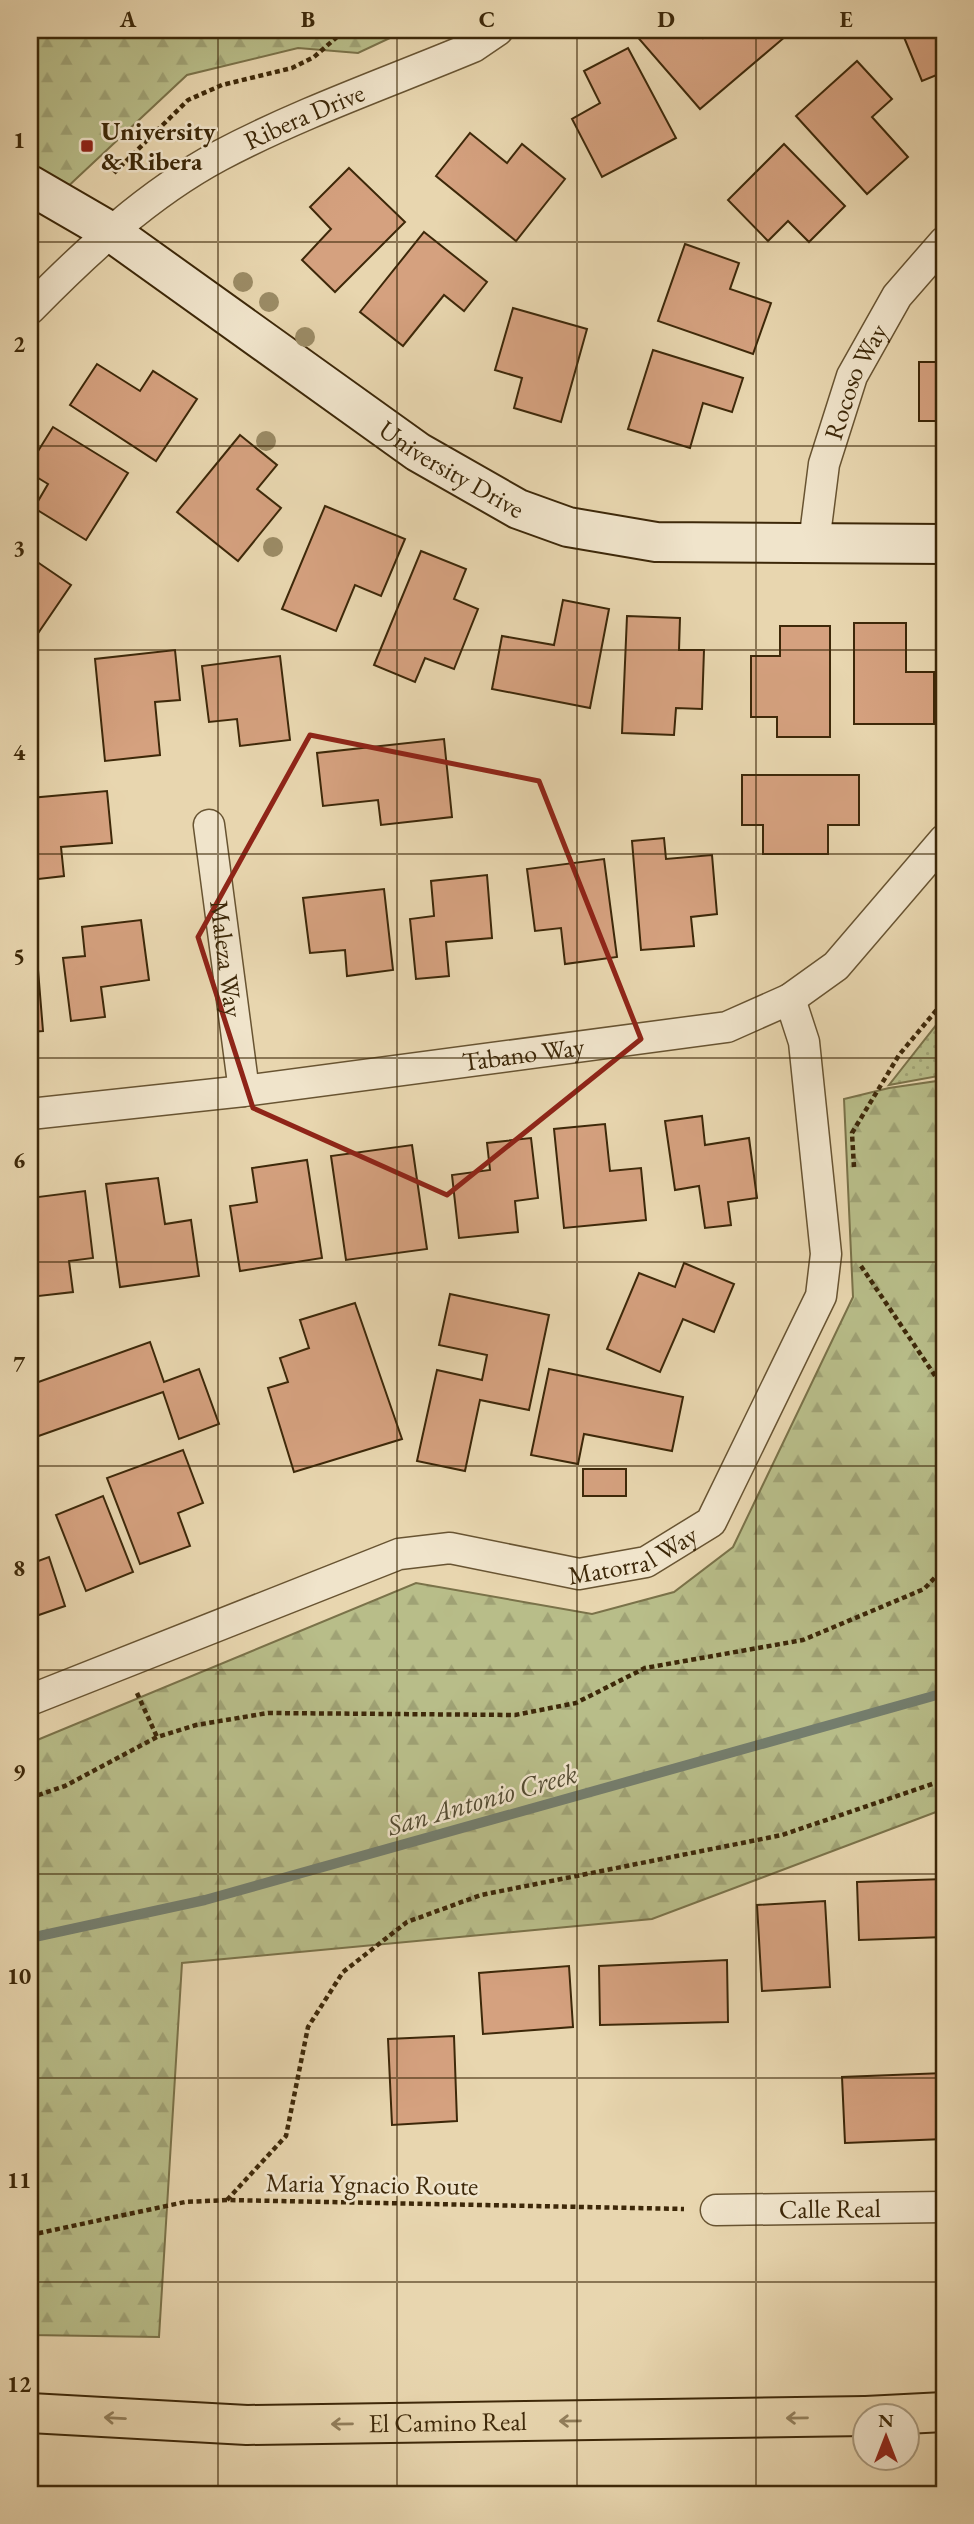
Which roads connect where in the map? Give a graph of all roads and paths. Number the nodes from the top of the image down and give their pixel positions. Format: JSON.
{"nodes":[{"id":1,"x":345,"y":30,"type":"edge"},
{"id":2,"x":498,"y":30,"type":"edge"},
{"id":3,"x":114,"y":173,"type":"dead end"},
{"id":4,"x":30,"y":185,"type":"edge"},
{"id":5,"x":111,"y":232,"type":"junction"},
{"id":6,"x":944,"y":242,"type":"edge"},
{"id":7,"x":30,"y":309,"type":"edge"},
{"id":8,"x":814,"y":543,"type":"junction"},
{"id":9,"x":944,"y":544,"type":"edge"},
{"id":10,"x":209,"y":825,"type":"dead end"},
{"id":11,"x":944,"y":840,"type":"edge"},
{"id":12,"x":790,"y":999,"type":"junction"},
{"id":13,"x":944,"y":1001,"type":"edge"},
{"id":14,"x":244,"y":1091,"type":"junction"},
{"id":15,"x":30,"y":1114,"type":"edge"},
{"id":16,"x":855,"y":1174,"type":"dead end"},
{"id":17,"x":860,"y":1257,"type":"dead end"},
{"id":18,"x":944,"y":1389,"type":"edge"},
{"id":19,"x":944,"y":1568,"type":"edge"},
{"id":20,"x":123,"y":1663,"type":"junction"},
{"id":21,"x":30,"y":1700,"type":"edge"},
{"id":22,"x":158,"y":1737,"type":"junction"},
{"id":23,"x":944,"y":1780,"type":"edge"},
{"id":24,"x":30,"y":1798,"type":"edge"},
{"id":25,"x":227,"y":2200,"type":"junction"},
{"id":26,"x":944,"y":2207,"type":"edge"},
{"id":27,"x":716,"y":2210,"type":"joint"},
{"id":28,"x":30,"y":2235,"type":"edge"},
{"id":29,"x":30,"y":2413,"type":"edge"},
{"id":30,"x":944,"y":2413,"type":"edge"},
{"id":31,"x":922,"y":2414,"type":"edge"},
{"id":32,"x":852,"y":2416,"type":"edge"}],
"edges":[{"from":1,"to":3,"type":"path"},
{"from":2,"to":5,"type":"street","name":"Ribera Drive"},
{"from":4,"to":5,"type":"street","name":"University Drive"},
{"from":5,"to":7,"type":"street","name":"Ribera Drive"},
{"from":5,"to":8,"type":"street","name":"University Drive"},
{"from":6,"to":8,"type":"street","name":"Rocoso Way"},
{"from":8,"to":9,"type":"street","name":"University Drive"},
{"from":10,"to":14,"type":"street","name":"Maleza Way"},
{"from":11,"to":12,"type":"street","name":"Tabano Way"},
{"from":12,"to":14,"type":"street","name":"Tabano Way"},
{"from":12,"to":20,"type":"street","name":"Matorral Way"},
{"from":13,"to":16,"type":"path"},
{"from":14,"to":15,"type":"street","name":"Tabano Way"},
{"from":17,"to":18,"type":"path"},
{"from":19,"to":22,"type":"path"},
{"from":20,"to":21,"type":"street","name":"Matorral Way"},
{"from":20,"to":22,"type":"path"},
{"from":22,"to":24,"type":"path"},
{"from":23,"to":25,"type":"path"},
{"from":25,"to":27,"type":"path","name":"Maria Ygnacio Route"},
{"from":25,"to":28,"type":"path","name":"Maria Ygnacio Route"},
{"from":26,"to":27,"type":"street","name":"Calle Real"},
{"from":32,"to":29,"type":"highway","name":"El Camino Real","one_way":true},
{"from":30,"to":31,"type":"highway","name":"El Camino Real"}]}
